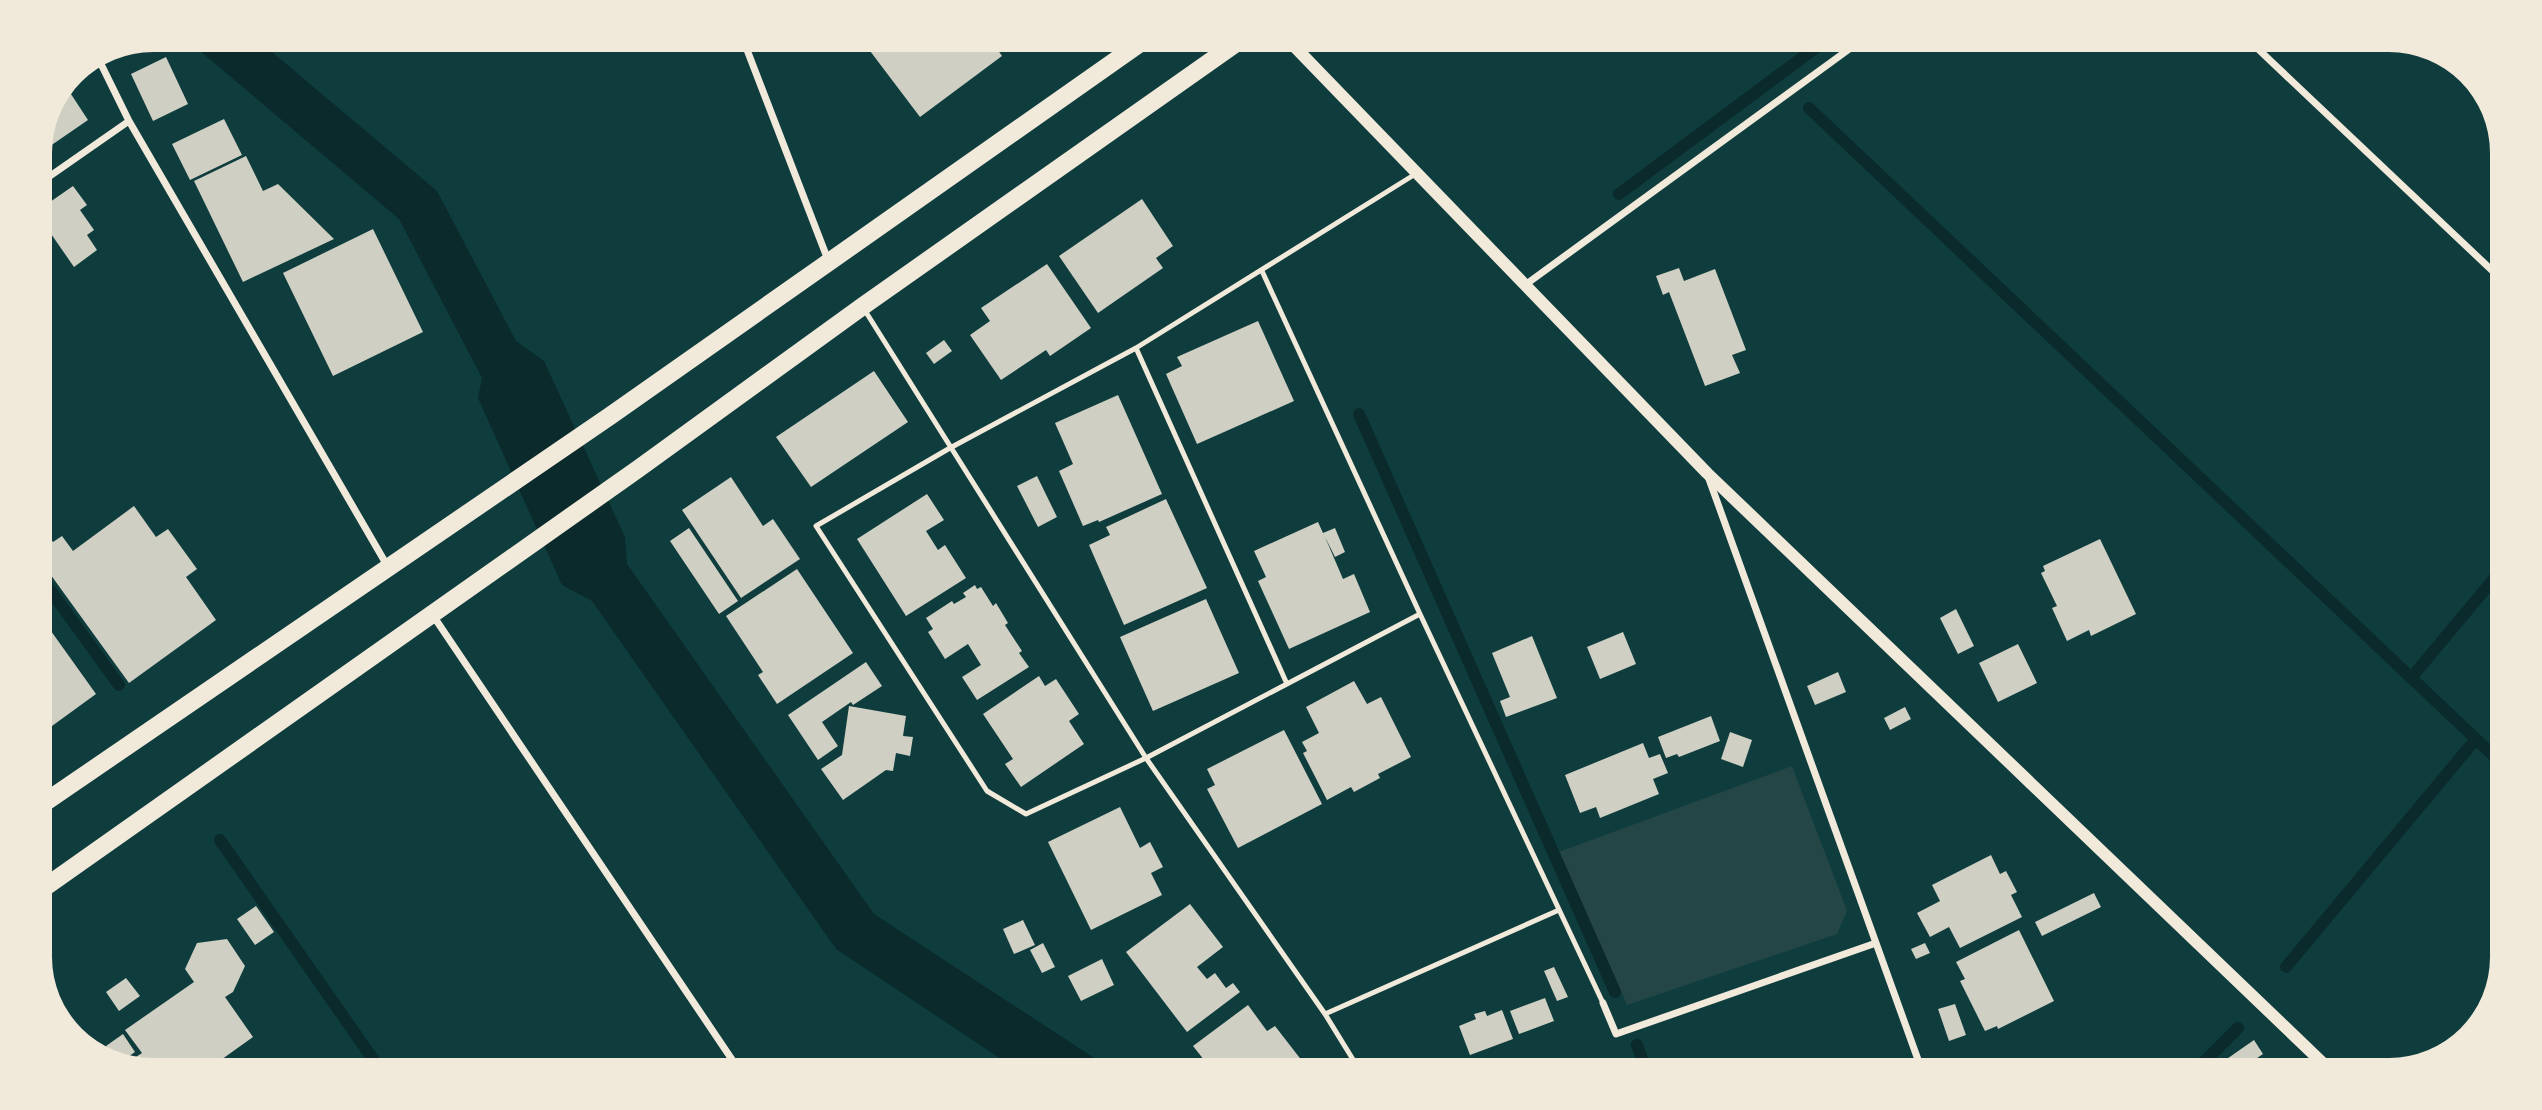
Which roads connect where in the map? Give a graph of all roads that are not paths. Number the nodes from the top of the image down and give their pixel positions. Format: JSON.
{"nodes":[{"id":1,"x":748,"y":53,"type":"edge"},
{"id":2,"x":1126,"y":53,"type":"edge"},
{"id":3,"x":1222,"y":53,"type":"edge"},
{"id":4,"x":1301,"y":53,"type":"edge"},
{"id":5,"x":1844,"y":53,"type":"edge"},
{"id":6,"x":2262,"y":53,"type":"edge"},
{"id":7,"x":102,"y":66,"type":"edge"},
{"id":8,"x":130,"y":121,"type":"junction"},
{"id":9,"x":1417,"y":173,"type":"junction"},
{"id":10,"x":53,"y":174,"type":"edge"},
{"id":11,"x":829,"y":262,"type":"junction"},
{"id":12,"x":2489,"y":268,"type":"edge"},
{"id":13,"x":1262,"y":271,"type":"junction"},
{"id":14,"x":1525,"y":285,"type":"junction"},
{"id":15,"x":863,"y":306,"type":"junction"},
{"id":16,"x":1136,"y":348,"type":"junction"},
{"id":17,"x":950,"y":448,"type":"junction"},
{"id":18,"x":1707,"y":473,"type":"junction"},
{"id":19,"x":388,"y":567,"type":"junction"},
{"id":20,"x":432,"y":614,"type":"junction"},
{"id":21,"x":1420,"y":614,"type":"junction"},
{"id":22,"x":1287,"y":684,"type":"junction"},
{"id":23,"x":1146,"y":758,"type":"junction"},
{"id":24,"x":53,"y":797,"type":"edge"},
{"id":25,"x":53,"y":882,"type":"edge"},
{"id":26,"x":1559,"y":910,"type":"junction"},
{"id":27,"x":1876,"y":943,"type":"junction"},
{"id":28,"x":1603,"y":1003,"type":"joint"},
{"id":29,"x":1325,"y":1014,"type":"junction"},
{"id":30,"x":731,"y":1058,"type":"edge"},
{"id":31,"x":1352,"y":1058,"type":"edge"},
{"id":32,"x":1917,"y":1058,"type":"edge"},
{"id":33,"x":2317,"y":1058,"type":"edge"}],
"edges":[{"from":1,"to":11,"type":"street"},
{"from":2,"to":11,"type":"main road"},
{"from":3,"to":15,"type":"main road"},
{"from":4,"to":9,"type":"street"},
{"from":5,"to":14,"type":"street"},
{"from":6,"to":12,"type":"street"},
{"from":7,"to":8,"type":"street"},
{"from":8,"to":10,"type":"street"},
{"from":8,"to":19,"type":"street"},
{"from":9,"to":13,"type":"lane"},
{"from":9,"to":14,"type":"street"},
{"from":11,"to":19,"type":"main road"},
{"from":13,"to":16,"type":"lane"},
{"from":13,"to":21,"type":"lane"},
{"from":14,"to":18,"type":"street"},
{"from":15,"to":17,"type":"lane"},
{"from":15,"to":20,"type":"main road"},
{"from":16,"to":17,"type":"lane"},
{"from":16,"to":22,"type":"lane"},
{"from":17,"to":23,"type":"lane"},
{"from":17,"to":23,"type":"lane"},
{"from":18,"to":27,"type":"street"},
{"from":18,"to":33,"type":"street"},
{"from":19,"to":24,"type":"main road"},
{"from":20,"to":25,"type":"main road"},
{"from":20,"to":30,"type":"street"},
{"from":21,"to":22,"type":"lane"},
{"from":21,"to":26,"type":"lane"},
{"from":22,"to":23,"type":"lane"},
{"from":23,"to":29,"type":"lane"},
{"from":26,"to":28,"type":"lane"},
{"from":26,"to":29,"type":"lane"},
{"from":27,"to":28,"type":"street"},
{"from":27,"to":32,"type":"street"},
{"from":29,"to":31,"type":"lane"}]}
